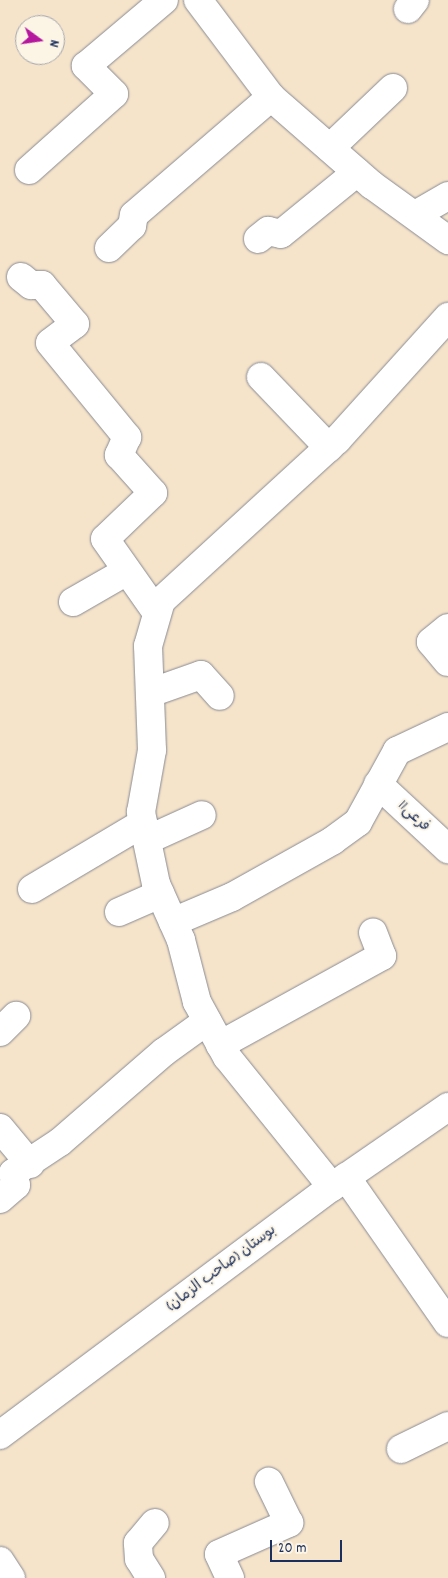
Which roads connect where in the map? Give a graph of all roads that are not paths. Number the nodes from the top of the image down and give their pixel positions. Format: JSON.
{"nodes":[{"id":1,"x":164,"y":0,"type":"edge"},
{"id":2,"x":198,"y":0,"type":"edge"},
{"id":3,"x":393,"y":88,"type":"dead end"},
{"id":4,"x":271,"y":96,"type":"junction"},
{"id":5,"x":330,"y":148,"type":"junction"},
{"id":6,"x":30,"y":170,"type":"dead end"},
{"id":7,"x":357,"y":172,"type":"junction"},
{"id":8,"x":448,"y":196,"type":"edge"},
{"id":9,"x":414,"y":215,"type":"junction"},
{"id":10,"x":258,"y":239,"type":"dead end"},
{"id":11,"x":448,"y":240,"type":"edge"},
{"id":12,"x":109,"y":248,"type":"dead end"},
{"id":13,"x":21,"y":277,"type":"dead end"},
{"id":14,"x":448,"y":317,"type":"edge"},
{"id":15,"x":261,"y":377,"type":"dead end"},
{"id":16,"x":329,"y":448,"type":"junction"},
{"id":17,"x":127,"y":571,"type":"junction"},
{"id":18,"x":73,"y":602,"type":"dead end"},
{"id":19,"x":157,"y":613,"type":"junction"},
{"id":20,"x":448,"y":628,"type":"edge"},
{"id":21,"x":448,"y":662,"type":"edge"},
{"id":22,"x":150,"y":693,"type":"junction"},
{"id":23,"x":220,"y":696,"type":"dead end"},
{"id":24,"x":448,"y":727,"type":"edge"},
{"id":25,"x":378,"y":784,"type":"junction"},
{"id":26,"x":202,"y":815,"type":"dead end"},
{"id":27,"x":145,"y":832,"type":"junction"},
{"id":28,"x":448,"y":849,"type":"edge"},
{"id":29,"x":32,"y":889,"type":"dead end"},
{"id":30,"x":160,"y":894,"type":"junction"},
{"id":31,"x":119,"y":912,"type":"dead end"},
{"id":32,"x":173,"y":922,"type":"junction"},
{"id":33,"x":373,"y":933,"type":"dead end"},
{"id":34,"x":214,"y":1033,"type":"junction"},
{"id":35,"x":448,"y":1107,"type":"edge"},
{"id":36,"x":0,"y":1128,"type":"edge"},
{"id":37,"x":30,"y":1164,"type":"junction"},
{"id":38,"x":339,"y":1182,"type":"junction"},
{"id":39,"x":0,"y":1199,"type":"edge"},
{"id":40,"x":448,"y":1323,"type":"edge"},
{"id":41,"x":448,"y":1426,"type":"edge"},
{"id":42,"x":0,"y":1435,"type":"edge"},
{"id":43,"x":401,"y":1449,"type":"dead end"},
{"id":44,"x":269,"y":1482,"type":"dead end"},
{"id":45,"x":155,"y":1523,"type":"dead end"},
{"id":46,"x":0,"y":1562,"type":"edge"},
{"id":47,"x":11,"y":1578,"type":"edge"},
{"id":48,"x":151,"y":1578,"type":"edge"},
{"id":49,"x":230,"y":1578,"type":"edge"}],
"edges":[{"from":1,"to":6,"type":"street"},
{"from":2,"to":4,"type":"street"},
{"from":3,"to":5,"type":"street"},
{"from":4,"to":5,"type":"street"},
{"from":4,"to":12,"type":"street"},
{"from":5,"to":7,"type":"street"},
{"from":7,"to":9,"type":"street"},
{"from":7,"to":10,"type":"street"},
{"from":8,"to":9,"type":"street"},
{"from":9,"to":11,"type":"street"},
{"from":13,"to":17,"type":"street"},
{"from":14,"to":16,"type":"street"},
{"from":15,"to":16,"type":"street"},
{"from":16,"to":19,"type":"street"},
{"from":17,"to":18,"type":"street"},
{"from":17,"to":19,"type":"street"},
{"from":19,"to":22,"type":"street"},
{"from":20,"to":21,"type":"street"},
{"from":22,"to":23,"type":"street"},
{"from":22,"to":27,"type":"street"},
{"from":24,"to":25,"type":"street"},
{"from":25,"to":28,"type":"street","name":"فرعی11"},
{"from":25,"to":32,"type":"street"},
{"from":26,"to":27,"type":"street"},
{"from":27,"to":29,"type":"street"},
{"from":27,"to":30,"type":"street"},
{"from":30,"to":31,"type":"street"},
{"from":30,"to":32,"type":"street"},
{"from":32,"to":34,"type":"street"},
{"from":33,"to":34,"type":"street"},
{"from":34,"to":37,"type":"street"},
{"from":34,"to":38,"type":"street"},
{"from":35,"to":38,"type":"street","name":"بوستان (صاحب الزمان)"},
{"from":36,"to":37,"type":"street"},
{"from":37,"to":39,"type":"street"},
{"from":38,"to":40,"type":"street"},
{"from":38,"to":42,"type":"street","name":"بوستان (صاحب الزمان)"},
{"from":41,"to":43,"type":"street"},
{"from":44,"to":49,"type":"street"},
{"from":45,"to":48,"type":"street"},
{"from":46,"to":47,"type":"street"}]}
